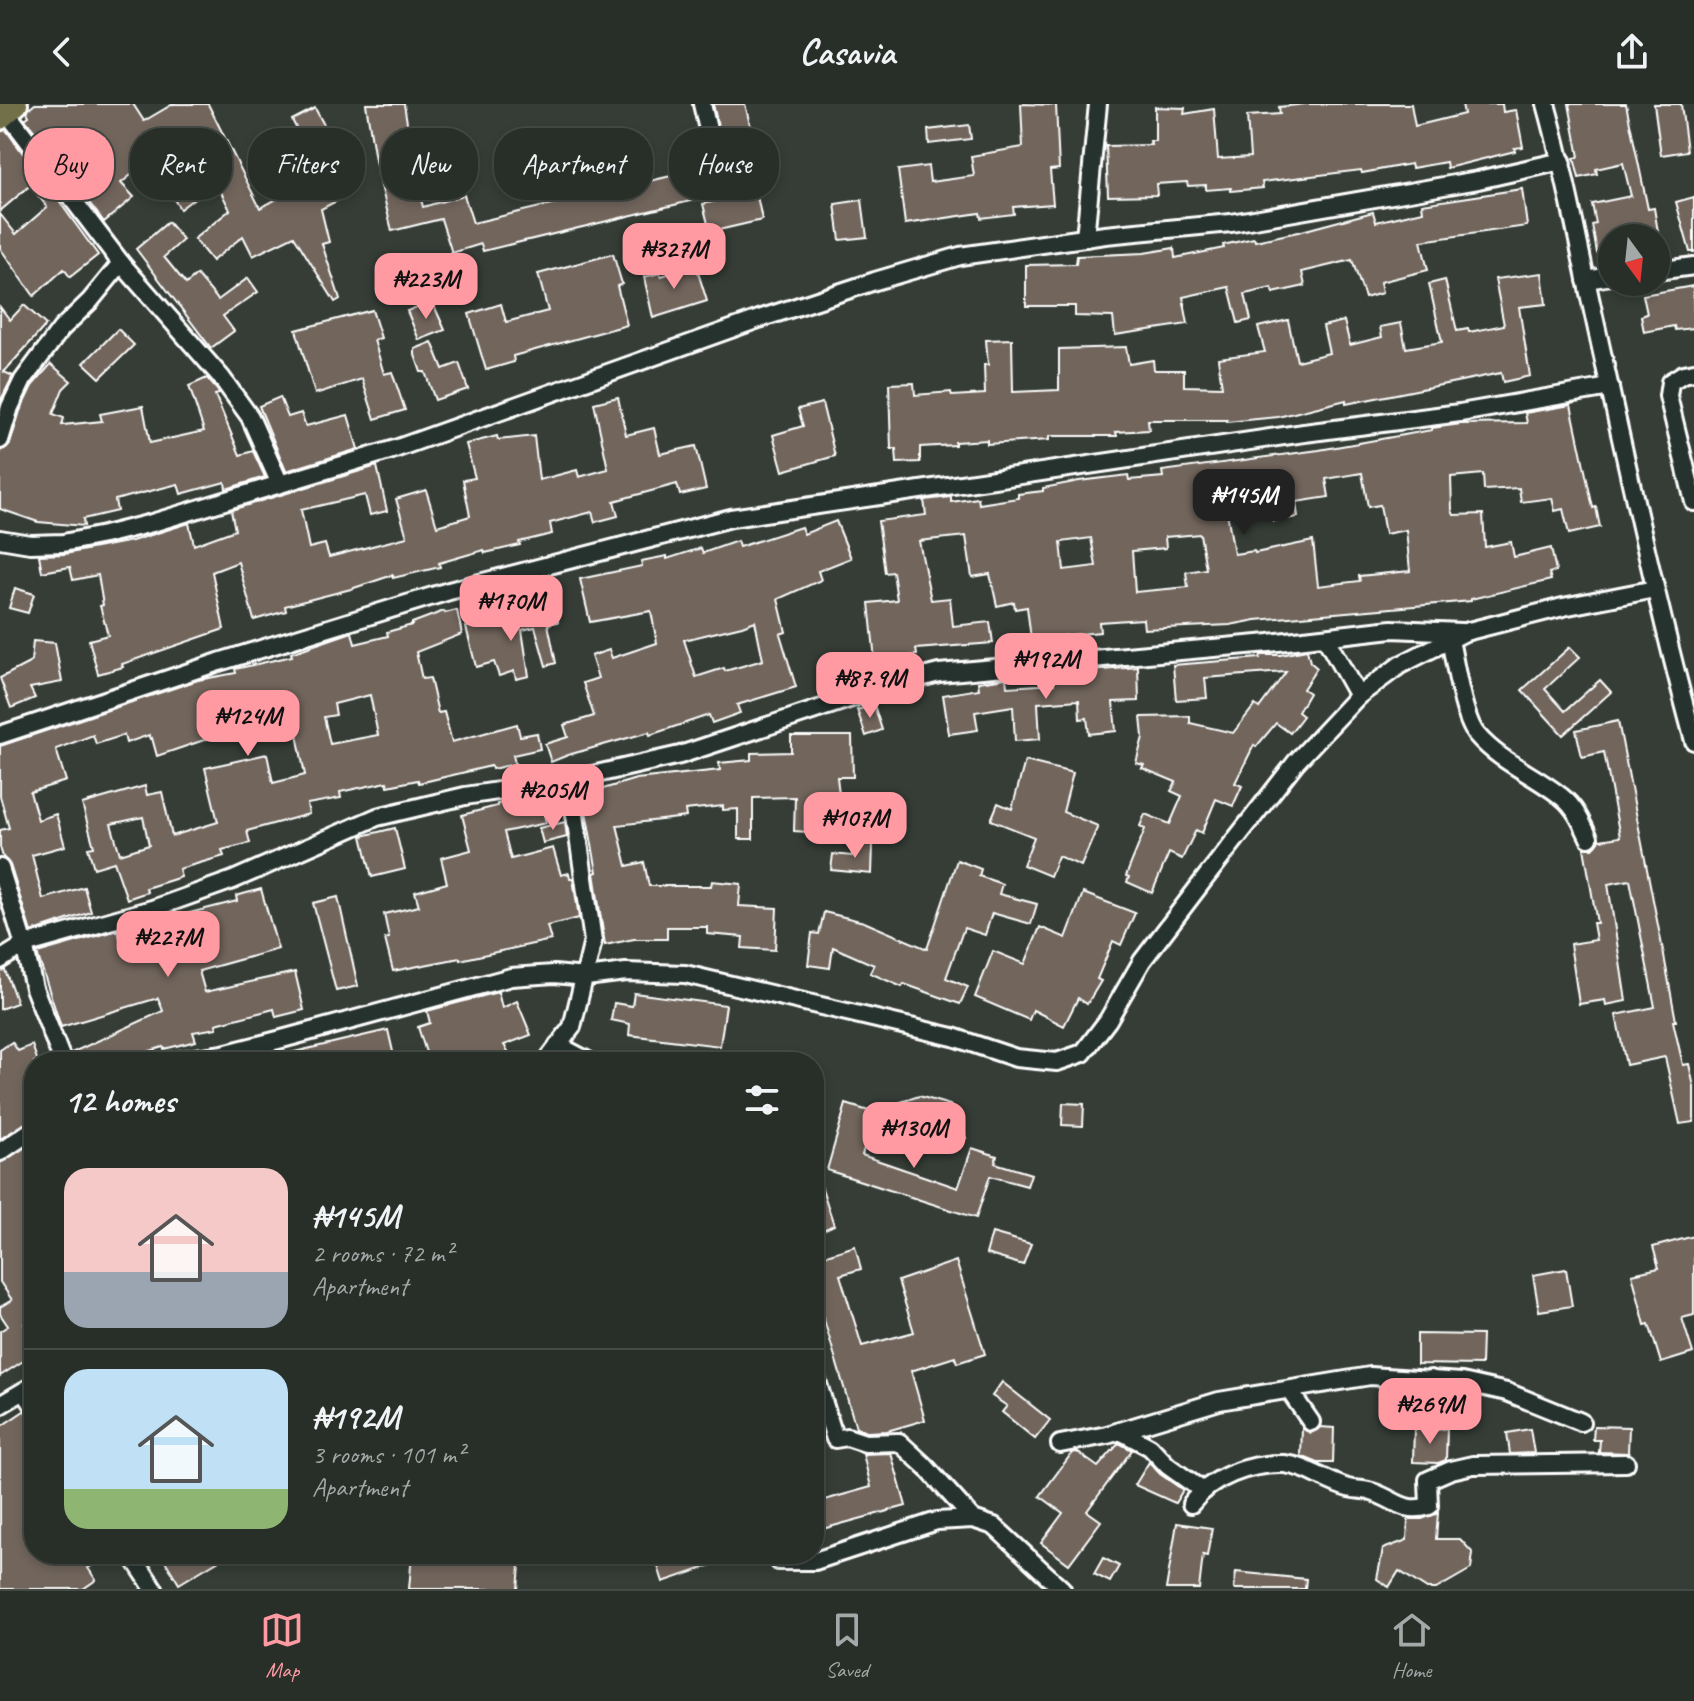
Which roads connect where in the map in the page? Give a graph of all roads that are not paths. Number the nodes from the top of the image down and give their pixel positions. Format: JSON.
{"nodes":[{"id":1,"x":702,"y":104,"type":"edge"},
{"id":2,"x":1098,"y":104,"type":"edge"},
{"id":3,"x":1546,"y":104,"type":"edge"},
{"id":4,"x":6,"y":110,"type":"edge"},
{"id":5,"x":708,"y":128,"type":"edge"},
{"id":6,"x":1562,"y":161,"type":"junction"},
{"id":7,"x":1085,"y":238,"type":"junction"},
{"id":8,"x":121,"y":263,"type":"junction"},
{"id":9,"x":1694,"y":266,"type":"edge"},
{"id":10,"x":1670,"y":269,"type":"edge"},
{"id":11,"x":1598,"y":278,"type":"edge"},
{"id":12,"x":1586,"y":280,"type":"junction"},
{"id":13,"x":1694,"y":372,"type":"edge"},
{"id":14,"x":1610,"y":387,"type":"junction"},
{"id":15,"x":0,"y":440,"type":"edge"},
{"id":16,"x":280,"y":484,"type":"junction"},
{"id":17,"x":1694,"y":502,"type":"edge"},
{"id":18,"x":0,"y":539,"type":"edge"},
{"id":19,"x":1655,"y":589,"type":"junction"},
{"id":20,"x":1458,"y":636,"type":"junction"},
{"id":21,"x":1325,"y":637,"type":"junction"},
{"id":22,"x":1694,"y":670,"type":"edge"},
{"id":23,"x":1676,"y":673,"type":"junction"},
{"id":24,"x":1358,"y":696,"type":"junction"},
{"id":25,"x":0,"y":735,"type":"edge"},
{"id":26,"x":1694,"y":741,"type":"edge"},
{"id":27,"x":570,"y":780,"type":"junction"},
{"id":28,"x":1589,"y":838,"type":"dead end"},
{"id":29,"x":0,"y":868,"type":"edge"},
{"id":30,"x":24,"y":945,"type":"junction"},
{"id":31,"x":0,"y":960,"type":"edge"},
{"id":32,"x":586,"y":977,"type":"junction"},
{"id":33,"x":558,"y":1045,"type":"junction"},
{"id":34,"x":59,"y":1052,"type":"edge"},
{"id":35,"x":231,"y":1052,"type":"edge"},
{"id":36,"x":553,"y":1052,"type":"edge"},
{"id":37,"x":571,"y":1052,"type":"edge"},
{"id":38,"x":24,"y":1136,"type":"edge"},
{"id":39,"x":0,"y":1152,"type":"edge"},
{"id":40,"x":1431,"y":1379,"type":"junction"},
{"id":41,"x":1289,"y":1390,"type":"junction"},
{"id":42,"x":24,"y":1391,"type":"edge"},
{"id":43,"x":824,"y":1403,"type":"edge"},
{"id":44,"x":0,"y":1405,"type":"edge"},
{"id":45,"x":1430,"y":1421,"type":"dead end"},
{"id":46,"x":1311,"y":1422,"type":"dead end"},
{"id":47,"x":1581,"y":1422,"type":"dead end"},
{"id":48,"x":1120,"y":1431,"type":"junction"},
{"id":49,"x":1060,"y":1444,"type":"dead end"},
{"id":50,"x":1626,"y":1463,"type":"dead end"},
{"id":51,"x":1203,"y":1491,"type":"junction"},
{"id":52,"x":1191,"y":1504,"type":"dead end"},
{"id":53,"x":973,"y":1519,"type":"junction"},
{"id":54,"x":824,"y":1558,"type":"edge"},
{"id":55,"x":138,"y":1564,"type":"edge"},
{"id":56,"x":154,"y":1589,"type":"edge"},
{"id":57,"x":1062,"y":1589,"type":"edge"}],
"edges":[{"from":1,"to":5,"type":"street"},
{"from":2,"to":7,"type":"street"},
{"from":3,"to":6,"type":"street"},
{"from":4,"to":8,"type":"street"},
{"from":6,"to":7,"type":"street"},
{"from":6,"to":12,"type":"street"},
{"from":7,"to":16,"type":"street"},
{"from":8,"to":15,"type":"street"},
{"from":8,"to":16,"type":"street"},
{"from":9,"to":10,"type":"street"},
{"from":11,"to":12,"type":"street"},
{"from":12,"to":14,"type":"street"},
{"from":13,"to":17,"type":"street"},
{"from":14,"to":19,"type":"street"},
{"from":14,"to":25,"type":"street"},
{"from":16,"to":18,"type":"street"},
{"from":19,"to":20,"type":"street"},
{"from":19,"to":23,"type":"street"},
{"from":20,"to":21,"type":"street"},
{"from":20,"to":24,"type":"street"},
{"from":20,"to":28,"type":"street"},
{"from":21,"to":24,"type":"street"},
{"from":21,"to":27,"type":"street"},
{"from":22,"to":23,"type":"street"},
{"from":23,"to":26,"type":"street"},
{"from":24,"to":32,"type":"street"},
{"from":27,"to":30,"type":"street"},
{"from":27,"to":32,"type":"street"},
{"from":29,"to":30,"type":"street"},
{"from":30,"to":31,"type":"street"},
{"from":30,"to":34,"type":"street"},
{"from":32,"to":33,"type":"street"},
{"from":32,"to":35,"type":"street"},
{"from":33,"to":36,"type":"street"},
{"from":33,"to":37,"type":"street"},
{"from":38,"to":39,"type":"street"},
{"from":40,"to":41,"type":"street"},
{"from":40,"to":45,"type":"street"},
{"from":40,"to":47,"type":"street"},
{"from":41,"to":46,"type":"street"},
{"from":41,"to":48,"type":"street"},
{"from":42,"to":44,"type":"street"},
{"from":43,"to":53,"type":"street"},
{"from":48,"to":49,"type":"street"},
{"from":48,"to":51,"type":"street"},
{"from":50,"to":51,"type":"street"},
{"from":51,"to":52,"type":"street"},
{"from":53,"to":54,"type":"street"},
{"from":53,"to":57,"type":"street"},
{"from":55,"to":56,"type":"street"}]}
